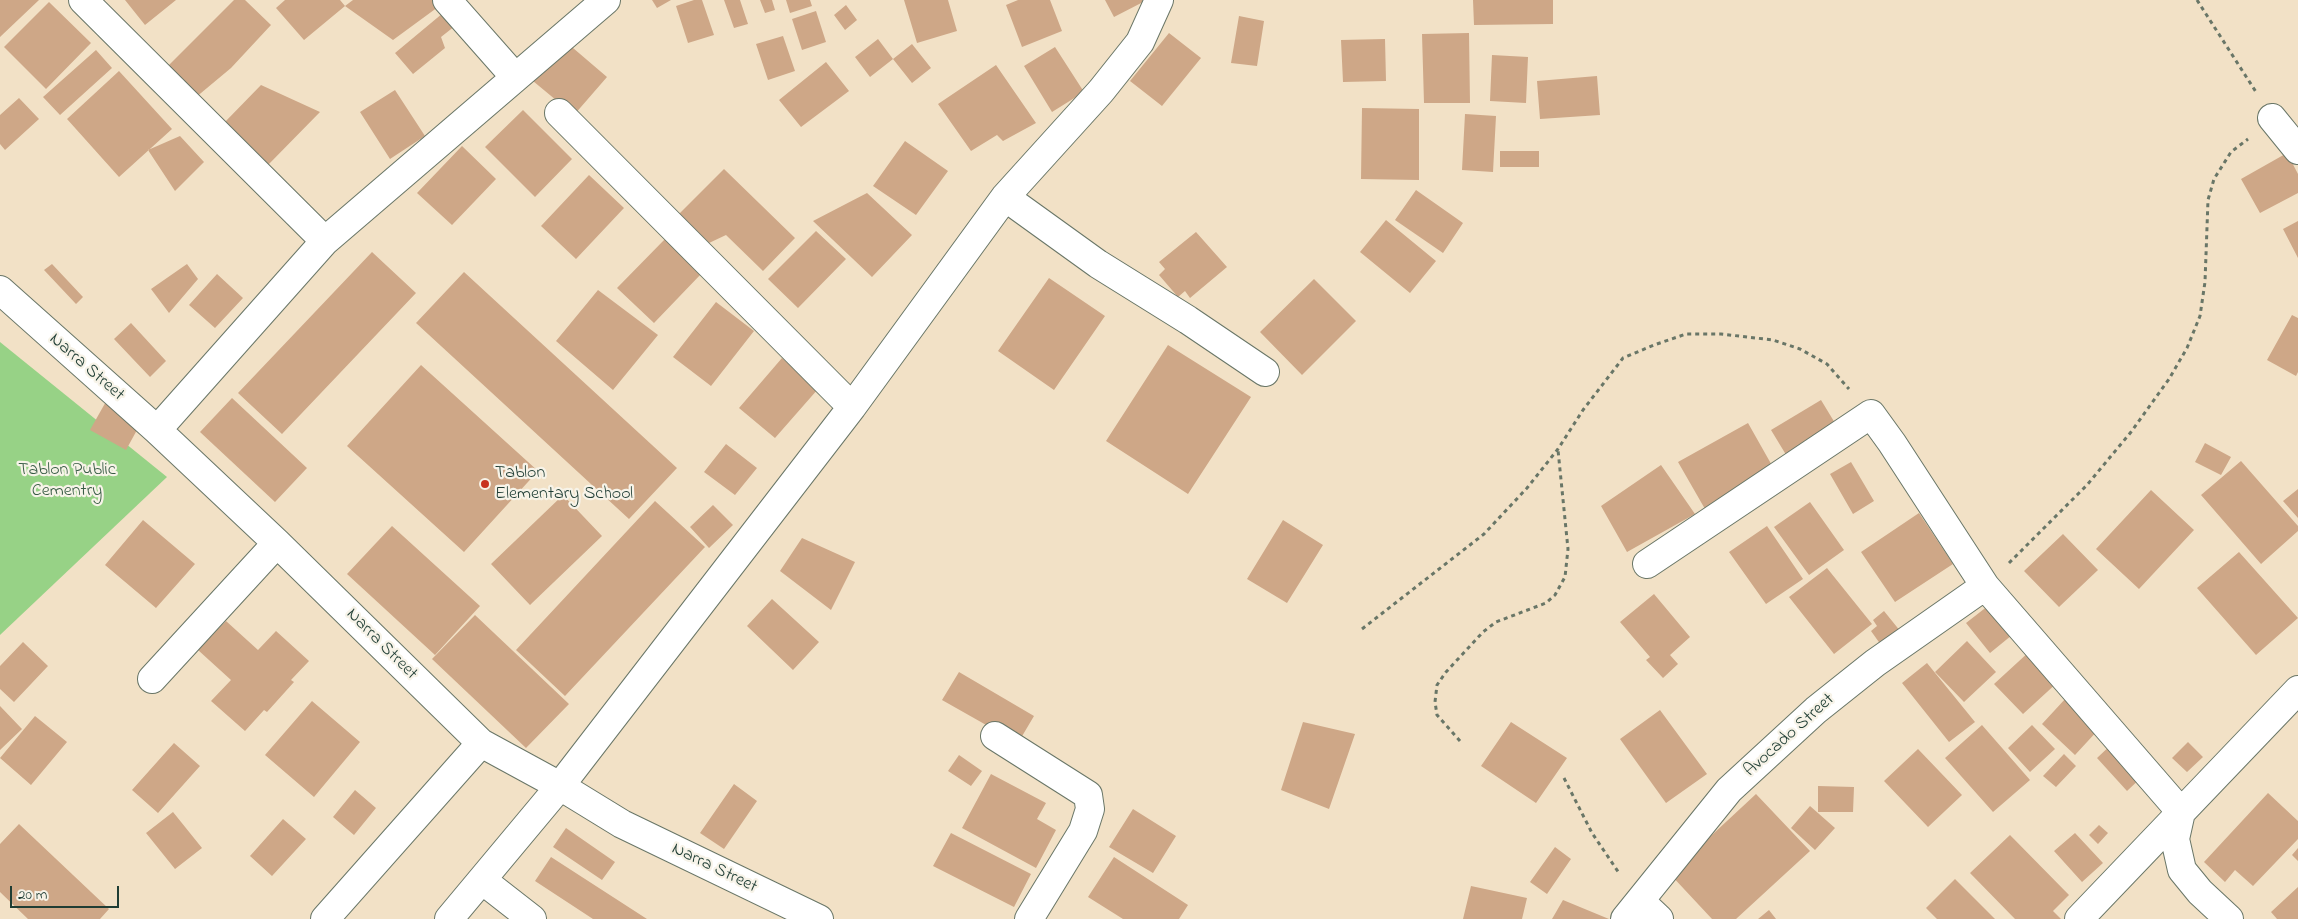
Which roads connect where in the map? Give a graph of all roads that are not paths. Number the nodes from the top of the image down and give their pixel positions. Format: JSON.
{"nodes":[{"id":1,"x":83,"y":0,"type":"edge"},
{"id":2,"x":447,"y":0,"type":"edge"},
{"id":3,"x":606,"y":0,"type":"edge"},
{"id":4,"x":1159,"y":0,"type":"edge"},
{"id":5,"x":515,"y":77,"type":"junction"},
{"id":6,"x":559,"y":113,"type":"dead end"},
{"id":7,"x":2272,"y":118,"type":"road end"},
{"id":8,"x":2298,"y":150,"type":"edge"},
{"id":9,"x":1005,"y":197,"type":"junction"},
{"id":10,"x":325,"y":241,"type":"junction"},
{"id":11,"x":0,"y":290,"type":"edge"},
{"id":12,"x":1265,"y":372,"type":"dead end"},
{"id":13,"x":852,"y":407,"type":"junction"},
{"id":14,"x":157,"y":430,"type":"junction"},
{"id":15,"x":278,"y":543,"type":"junction"},
{"id":16,"x":1647,"y":564,"type":"dead end"},
{"id":17,"x":1985,"y":586,"type":"junction"},
{"id":18,"x":152,"y":680,"type":"dead end"},
{"id":19,"x":2298,"y":690,"type":"edge"},
{"id":20,"x":995,"y":736,"type":"dead end"},
{"id":21,"x":480,"y":743,"type":"junction"},
{"id":22,"x":560,"y":786,"type":"junction"},
{"id":23,"x":2180,"y":812,"type":"junction"},
{"id":24,"x":482,"y":880,"type":"junction"},
{"id":25,"x":1641,"y":913,"type":"edge"},
{"id":26,"x":325,"y":919,"type":"edge"},
{"id":27,"x":449,"y":919,"type":"edge"},
{"id":28,"x":532,"y":919,"type":"edge"},
{"id":29,"x":819,"y":919,"type":"edge"},
{"id":30,"x":1029,"y":919,"type":"edge"},
{"id":31,"x":2079,"y":919,"type":"edge"},
{"id":32,"x":2229,"y":919,"type":"edge"}],
"edges":[{"from":1,"to":10,"type":"street"},
{"from":2,"to":5,"type":"street"},
{"from":3,"to":5,"type":"street"},
{"from":4,"to":9,"type":"street"},
{"from":5,"to":10,"type":"street"},
{"from":6,"to":13,"type":"street"},
{"from":7,"to":8,"type":"street"},
{"from":9,"to":12,"type":"street"},
{"from":9,"to":13,"type":"street"},
{"from":10,"to":14,"type":"street"},
{"from":11,"to":14,"type":"street","name":"Narra Street"},
{"from":13,"to":22,"type":"street"},
{"from":14,"to":15,"type":"street","name":"Narra Street"},
{"from":15,"to":18,"type":"street"},
{"from":15,"to":21,"type":"street","name":"Narra Street"},
{"from":16,"to":17,"type":"street"},
{"from":17,"to":23,"type":"street"},
{"from":17,"to":25,"type":"street","name":"Avocado Street"},
{"from":19,"to":23,"type":"street"},
{"from":20,"to":30,"type":"street"},
{"from":21,"to":22,"type":"street","name":"Narra Street"},
{"from":21,"to":26,"type":"street"},
{"from":22,"to":24,"type":"street"},
{"from":22,"to":29,"type":"street","name":"Narra Street"},
{"from":23,"to":31,"type":"street"},
{"from":23,"to":32,"type":"street"},
{"from":24,"to":27,"type":"street"},
{"from":24,"to":28,"type":"street"}]}
